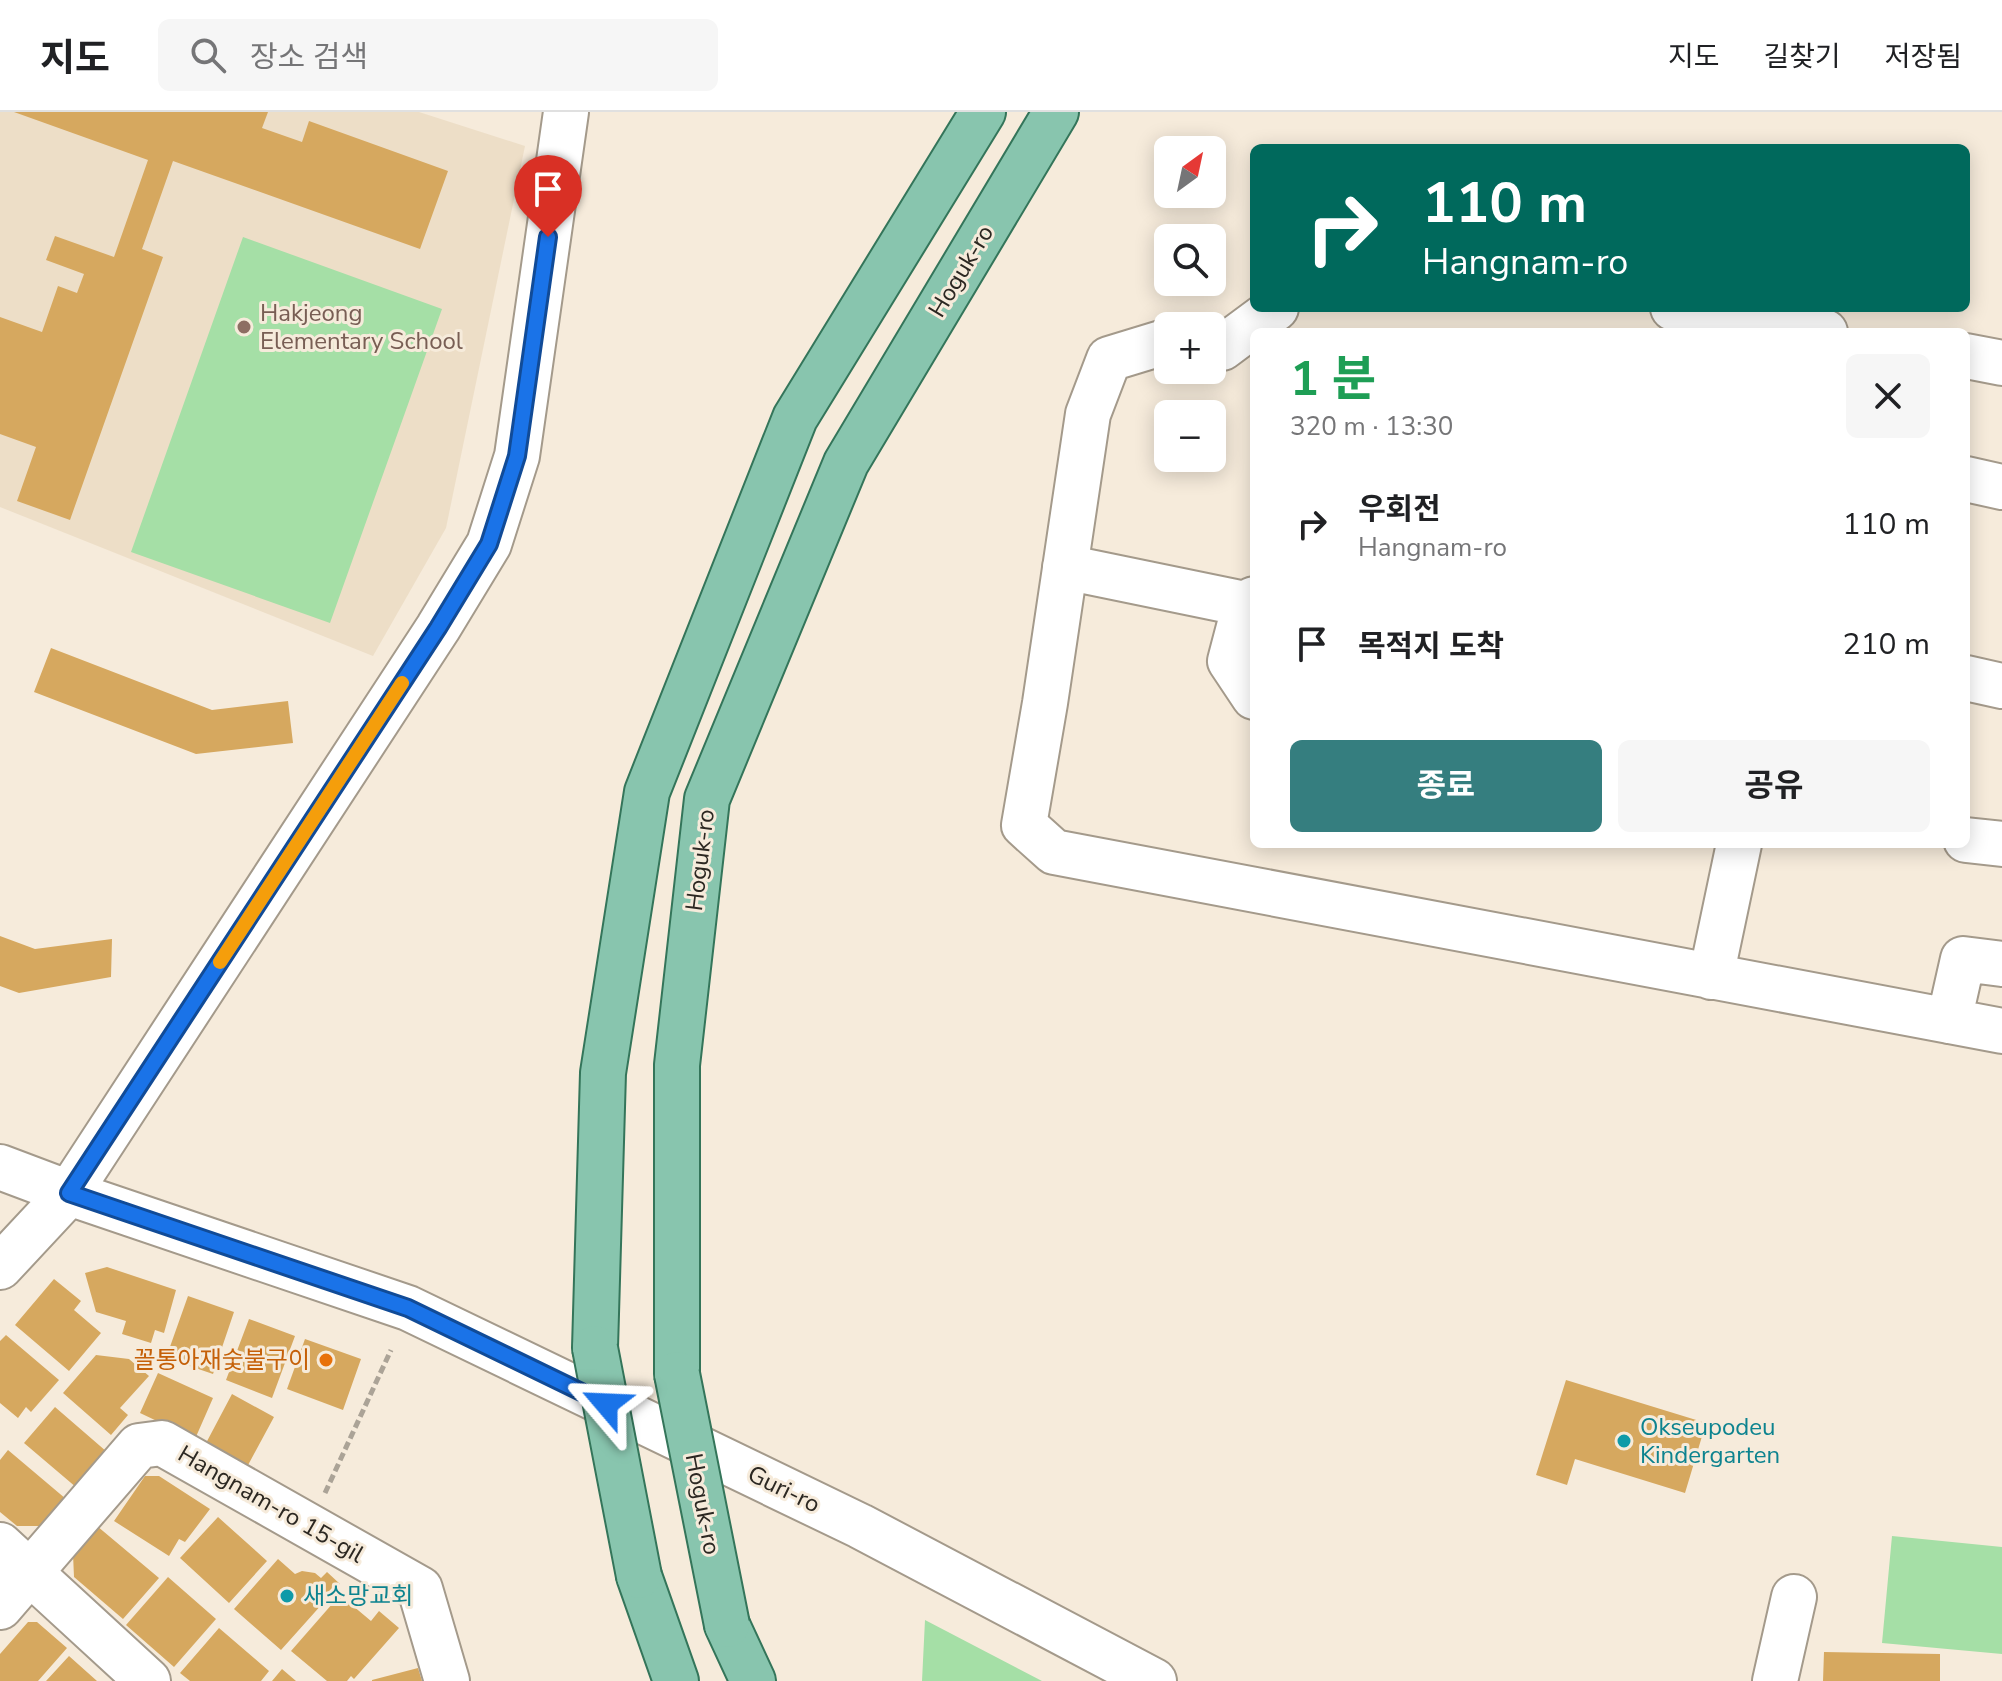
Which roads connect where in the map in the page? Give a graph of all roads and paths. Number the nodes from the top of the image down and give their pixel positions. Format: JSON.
{"nodes":[{"id":1,"x":566,"y":112,"type":"edge"},
{"id":2,"x":983,"y":112,"type":"edge"},
{"id":3,"x":1056,"y":112,"type":"edge"},
{"id":4,"x":1271,"y":312,"type":"edge"},
{"id":5,"x":1698,"y":312,"type":"edge"},
{"id":6,"x":1253,"y":328,"type":"edge"},
{"id":7,"x":1800,"y":328,"type":"edge"},
{"id":8,"x":1250,"y":331,"type":"edge"},
{"id":9,"x":1154,"y":345,"type":"edge"},
{"id":10,"x":1229,"y":349,"type":"edge"},
{"id":11,"x":1970,"y":357,"type":"edge"},
{"id":12,"x":2002,"y":363,"type":"edge"},
{"id":13,"x":1970,"y":480,"type":"edge"},
{"id":14,"x":2002,"y":487,"type":"edge"},
{"id":15,"x":1065,"y":567,"type":"junction"},
{"id":16,"x":1250,"y":601,"type":"edge"},
{"id":17,"x":1970,"y":679,"type":"edge"},
{"id":18,"x":2002,"y":686,"type":"edge"},
{"id":19,"x":1250,"y":691,"type":"edge"},
{"id":20,"x":1970,"y":840,"type":"edge"},
{"id":21,"x":2002,"y":844,"type":"edge"},
{"id":22,"x":1738,"y":848,"type":"edge"},
{"id":23,"x":2002,"y":964,"type":"edge"},
{"id":24,"x":1711,"y":977,"type":"junction"},
{"id":25,"x":1949,"y":1021,"type":"junction"},
{"id":26,"x":2002,"y":1031,"type":"edge"},
{"id":27,"x":0,"y":1167,"type":"edge"},
{"id":28,"x":69,"y":1193,"type":"junction"},
{"id":29,"x":0,"y":1267,"type":"edge"},
{"id":30,"x":391,"y":1350,"type":"dead end"},
{"id":31,"x":310,"y":1526,"type":"junction"},
{"id":32,"x":15,"y":1559,"type":"edge"},
{"id":33,"x":1794,"y":1597,"type":"dead end"},
{"id":34,"x":0,"y":1607,"type":"edge"},
{"id":35,"x":148,"y":1681,"type":"edge"},
{"id":36,"x":447,"y":1681,"type":"edge"},
{"id":37,"x":676,"y":1681,"type":"edge"},
{"id":38,"x":753,"y":1681,"type":"edge"},
{"id":39,"x":1154,"y":1681,"type":"edge"},
{"id":40,"x":1775,"y":1681,"type":"edge"}],
"edges":[{"from":1,"to":28,"type":"street"},
{"from":2,"to":37,"type":"main road","bridge":true},
{"from":3,"to":38,"type":"main road","name":"Hoguk-ro","bridge":true},
{"from":4,"to":6,"type":"street"},
{"from":5,"to":7,"type":"street"},
{"from":8,"to":10,"type":"street"},
{"from":9,"to":15,"type":"street"},
{"from":11,"to":12,"type":"street"},
{"from":13,"to":14,"type":"street"},
{"from":15,"to":16,"type":"street"},
{"from":15,"to":24,"type":"street"},
{"from":16,"to":19,"type":"street"},
{"from":17,"to":18,"type":"street"},
{"from":20,"to":21,"type":"street"},
{"from":22,"to":24,"type":"street"},
{"from":23,"to":25,"type":"street"},
{"from":24,"to":25,"type":"street"},
{"from":25,"to":26,"type":"street"},
{"from":27,"to":28,"type":"street","name":"Guri-ro"},
{"from":28,"to":29,"type":"street"},
{"from":28,"to":39,"type":"street","name":"Guri-ro"},
{"from":30,"to":31,"type":"path"},
{"from":31,"to":32,"type":"street","name":"Hangnam-ro 15-gil"},
{"from":31,"to":36,"type":"street","name":"Hangnam-ro 15-gil"},
{"from":32,"to":34,"type":"street","name":"Hangnam-ro 15-gil"},
{"from":32,"to":35,"type":"street"},
{"from":33,"to":40,"type":"street"}]}
